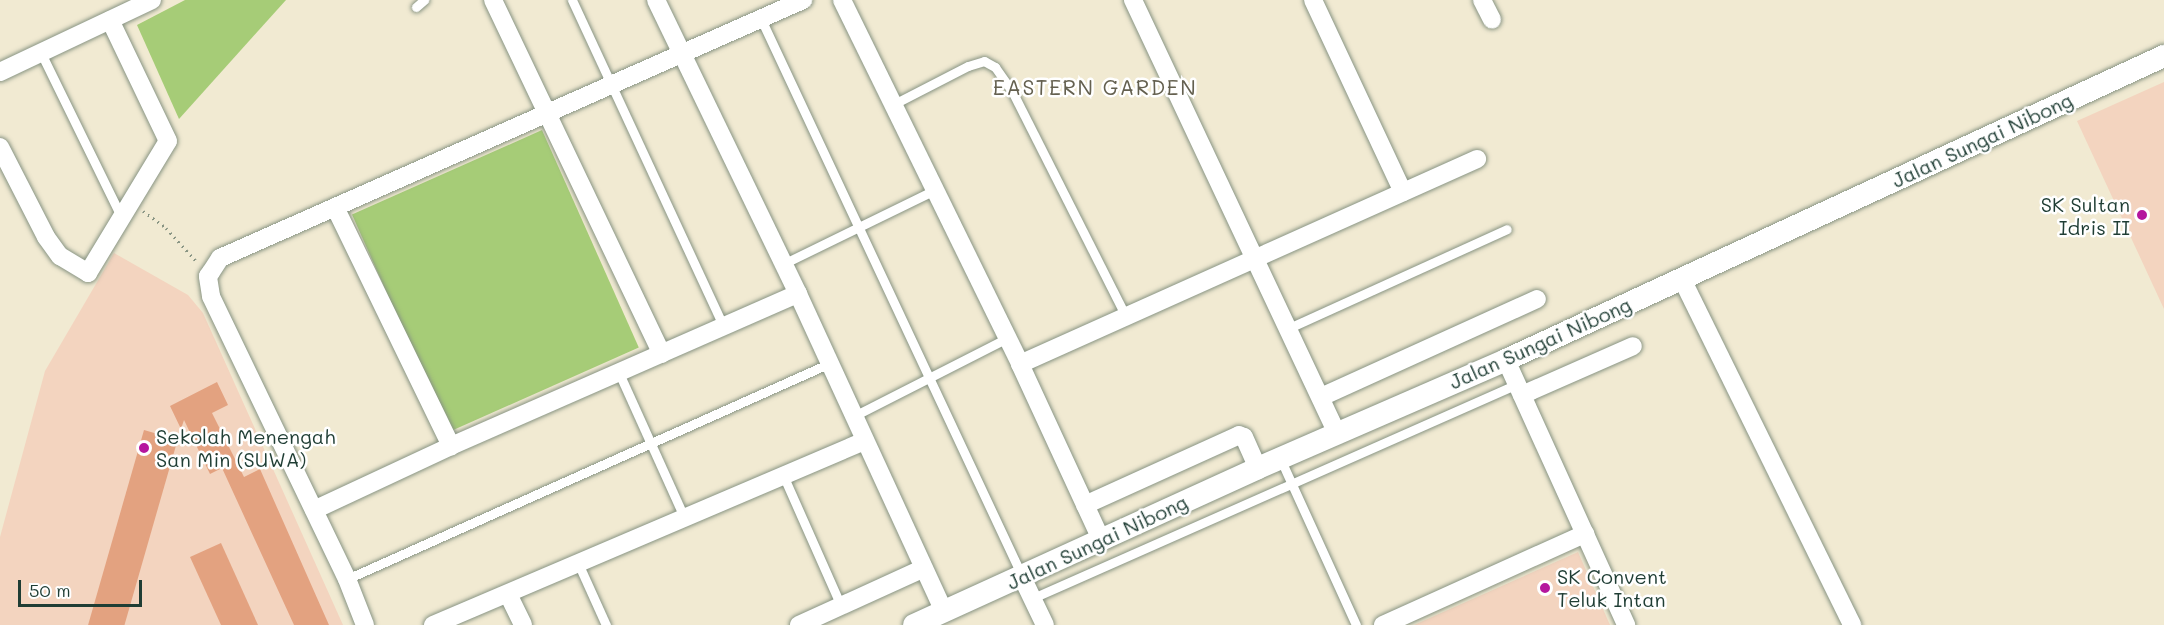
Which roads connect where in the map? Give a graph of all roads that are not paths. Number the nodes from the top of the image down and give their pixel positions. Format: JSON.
{"nodes":[{"id":1,"x":152,"y":0,"type":"edge"},
{"id":2,"x":493,"y":0,"type":"edge"},
{"id":3,"x":572,"y":0,"type":"edge"},
{"id":4,"x":656,"y":0,"type":"edge"},
{"id":5,"x":803,"y":0,"type":"edge"},
{"id":6,"x":842,"y":0,"type":"edge"},
{"id":7,"x":1133,"y":0,"type":"edge"},
{"id":8,"x":1313,"y":0,"type":"edge"},
{"id":9,"x":1482,"y":0,"type":"edge"},
{"id":10,"x":761,"y":19,"type":"junction"},
{"id":11,"x":110,"y":20,"type":"junction"},
{"id":12,"x":1492,"y":20,"type":"dead end"},
{"id":13,"x":41,"y":53,"type":"junction"},
{"id":14,"x":682,"y":55,"type":"junction"},
{"id":15,"x":2164,"y":56,"type":"edge"},
{"id":16,"x":0,"y":72,"type":"edge"},
{"id":17,"x":610,"y":85,"type":"junction"},
{"id":18,"x":894,"y":104,"type":"junction"},
{"id":19,"x":548,"y":112,"type":"junction"},
{"id":20,"x":0,"y":147,"type":"edge"},
{"id":21,"x":1477,"y":159,"type":"dead end"},
{"id":22,"x":935,"y":190,"type":"junction"},
{"id":23,"x":1402,"y":192,"type":"junction"},
{"id":24,"x":335,"y":207,"type":"junction"},
{"id":25,"x":126,"y":210,"type":"junction"},
{"id":26,"x":859,"y":228,"type":"junction"},
{"id":27,"x":1507,"y":229,"type":"dead end"},
{"id":28,"x":1257,"y":259,"type":"junction"},
{"id":29,"x":783,"y":264,"type":"junction"},
{"id":30,"x":1682,"y":279,"type":"junction"},
{"id":31,"x":798,"y":294,"type":"junction"},
{"id":32,"x":1537,"y":299,"type":"dead end"},
{"id":33,"x":1125,"y":315,"type":"junction"},
{"id":34,"x":724,"y":327,"type":"junction"},
{"id":35,"x":1289,"y":328,"type":"junction"},
{"id":36,"x":1007,"y":338,"type":"junction"},
{"id":37,"x":1633,"y":345,"type":"dead end"},
{"id":38,"x":662,"y":354,"type":"junction"},
{"id":39,"x":1506,"y":360,"type":"junction"},
{"id":40,"x":830,"y":363,"type":"junction"},
{"id":41,"x":1020,"y":364,"type":"junction"},
{"id":42,"x":619,"y":373,"type":"junction"},
{"id":43,"x":929,"y":378,"type":"junction"},
{"id":44,"x":1519,"y":390,"type":"junction"},
{"id":45,"x":1321,"y":397,"type":"junction"},
{"id":46,"x":854,"y":416,"type":"junction"},
{"id":47,"x":1337,"y":433,"type":"junction"},
{"id":48,"x":864,"y":441,"type":"junction"},
{"id":49,"x":651,"y":444,"type":"junction"},
{"id":50,"x":452,"y":446,"type":"junction"},
{"id":51,"x":1280,"y":458,"type":"junction"},
{"id":52,"x":1258,"y":468,"type":"junction"},
{"id":53,"x":783,"y":475,"type":"junction"},
{"id":54,"x":1292,"y":483,"type":"junction"},
{"id":55,"x":1086,"y":505,"type":"junction"},
{"id":56,"x":314,"y":510,"type":"junction"},
{"id":57,"x":684,"y":517,"type":"junction"},
{"id":58,"x":1585,"y":534,"type":"junction"},
{"id":59,"x":1101,"y":539,"type":"junction"},
{"id":60,"x":578,"y":563,"type":"junction"},
{"id":61,"x":924,"y":568,"type":"junction"},
{"id":62,"x":1022,"y":577,"type":"junction"},
{"id":63,"x":347,"y":579,"type":"junction"},
{"id":64,"x":508,"y":594,"type":"junction"},
{"id":65,"x":1033,"y":598,"type":"junction"},
{"id":66,"x":841,"y":606,"type":"junction"},
{"id":67,"x":944,"y":612,"type":"junction"},
{"id":68,"x":365,"y":625,"type":"edge"},
{"id":69,"x":433,"y":625,"type":"edge"},
{"id":70,"x":523,"y":625,"type":"edge"},
{"id":71,"x":606,"y":625,"type":"edge"},
{"id":72,"x":799,"y":625,"type":"edge"},
{"id":73,"x":914,"y":625,"type":"edge"},
{"id":74,"x":1045,"y":625,"type":"edge"},
{"id":75,"x":1356,"y":625,"type":"edge"},
{"id":76,"x":1383,"y":625,"type":"edge"},
{"id":77,"x":1626,"y":625,"type":"edge"},
{"id":78,"x":1852,"y":625,"type":"edge"}],
"edges":[{"from":1,"to":11,"type":"street"},
{"from":2,"to":19,"type":"street"},
{"from":3,"to":17,"type":"lane"},
{"from":4,"to":14,"type":"street"},
{"from":5,"to":10,"type":"street"},
{"from":6,"to":18,"type":"street"},
{"from":7,"to":28,"type":"street"},
{"from":8,"to":23,"type":"street"},
{"from":9,"to":12,"type":"street"},
{"from":10,"to":14,"type":"street"},
{"from":10,"to":26,"type":"lane"},
{"from":11,"to":13,"type":"street"},
{"from":11,"to":25,"type":"street"},
{"from":13,"to":16,"type":"street"},
{"from":13,"to":25,"type":"lane"},
{"from":14,"to":17,"type":"street"},
{"from":14,"to":29,"type":"street"},
{"from":15,"to":30,"type":"street","name":"Jalan Sungai Nibong"},
{"from":17,"to":19,"type":"street"},
{"from":17,"to":34,"type":"lane"},
{"from":18,"to":22,"type":"street"},
{"from":18,"to":33,"type":"lane"},
{"from":19,"to":24,"type":"street"},
{"from":19,"to":38,"type":"street"},
{"from":20,"to":25,"type":"street"},
{"from":21,"to":23,"type":"street"},
{"from":22,"to":26,"type":"lane"},
{"from":22,"to":36,"type":"street"},
{"from":23,"to":28,"type":"street"},
{"from":24,"to":50,"type":"street"},
{"from":24,"to":56,"type":"street"},
{"from":26,"to":29,"type":"lane"},
{"from":26,"to":43,"type":"lane"},
{"from":27,"to":35,"type":"lane"},
{"from":28,"to":33,"type":"street"},
{"from":28,"to":35,"type":"street"},
{"from":29,"to":31,"type":"street"},
{"from":30,"to":39,"type":"street","name":"Jalan Sungai Nibong"},
{"from":30,"to":78,"type":"street"},
{"from":31,"to":34,"type":"street"},
{"from":31,"to":40,"type":"street"},
{"from":32,"to":45,"type":"street"},
{"from":33,"to":41,"type":"street"},
{"from":34,"to":38,"type":"street"},
{"from":35,"to":45,"type":"street"},
{"from":36,"to":41,"type":"street"},
{"from":36,"to":43,"type":"lane"},
{"from":37,"to":44,"type":"street"},
{"from":38,"to":42,"type":"street"},
{"from":39,"to":44,"type":"street"},
{"from":39,"to":47,"type":"street","name":"Jalan Sungai Nibong"},
{"from":40,"to":46,"type":"street"},
{"from":40,"to":49,"type":"lane"},
{"from":41,"to":55,"type":"street"},
{"from":42,"to":49,"type":"lane"},
{"from":42,"to":50,"type":"street"},
{"from":43,"to":46,"type":"lane"},
{"from":43,"to":62,"type":"lane"},
{"from":44,"to":54,"type":"lane"},
{"from":44,"to":58,"type":"street"},
{"from":45,"to":47,"type":"street"},
{"from":46,"to":48,"type":"street"},
{"from":47,"to":51,"type":"street","name":"Jalan Sungai Nibong"},
{"from":48,"to":53,"type":"street"},
{"from":48,"to":61,"type":"street"},
{"from":49,"to":57,"type":"lane"},
{"from":49,"to":63,"type":"lane"},
{"from":50,"to":56,"type":"street"},
{"from":51,"to":52,"type":"street","name":"Jalan Sungai Nibong"},
{"from":51,"to":54,"type":"lane"},
{"from":52,"to":55,"type":"street"},
{"from":52,"to":59,"type":"street","name":"Jalan Sungai Nibong"},
{"from":53,"to":57,"type":"street"},
{"from":53,"to":66,"type":"lane"},
{"from":54,"to":65,"type":"lane"},
{"from":54,"to":75,"type":"lane"},
{"from":55,"to":59,"type":"street"},
{"from":56,"to":63,"type":"street"},
{"from":57,"to":60,"type":"street"},
{"from":58,"to":76,"type":"street"},
{"from":58,"to":77,"type":"street"},
{"from":59,"to":62,"type":"street","name":"Jalan Sungai Nibong"},
{"from":60,"to":64,"type":"street"},
{"from":60,"to":71,"type":"lane"},
{"from":61,"to":66,"type":"street"},
{"from":61,"to":67,"type":"street"},
{"from":62,"to":65,"type":"street"},
{"from":62,"to":67,"type":"street","name":"Jalan Sungai Nibong"},
{"from":63,"to":68,"type":"street"},
{"from":64,"to":69,"type":"street"},
{"from":64,"to":70,"type":"street"},
{"from":65,"to":74,"type":"street"},
{"from":66,"to":72,"type":"street"},
{"from":67,"to":73,"type":"street","name":"Jalan Sungai Nibong"}]}
